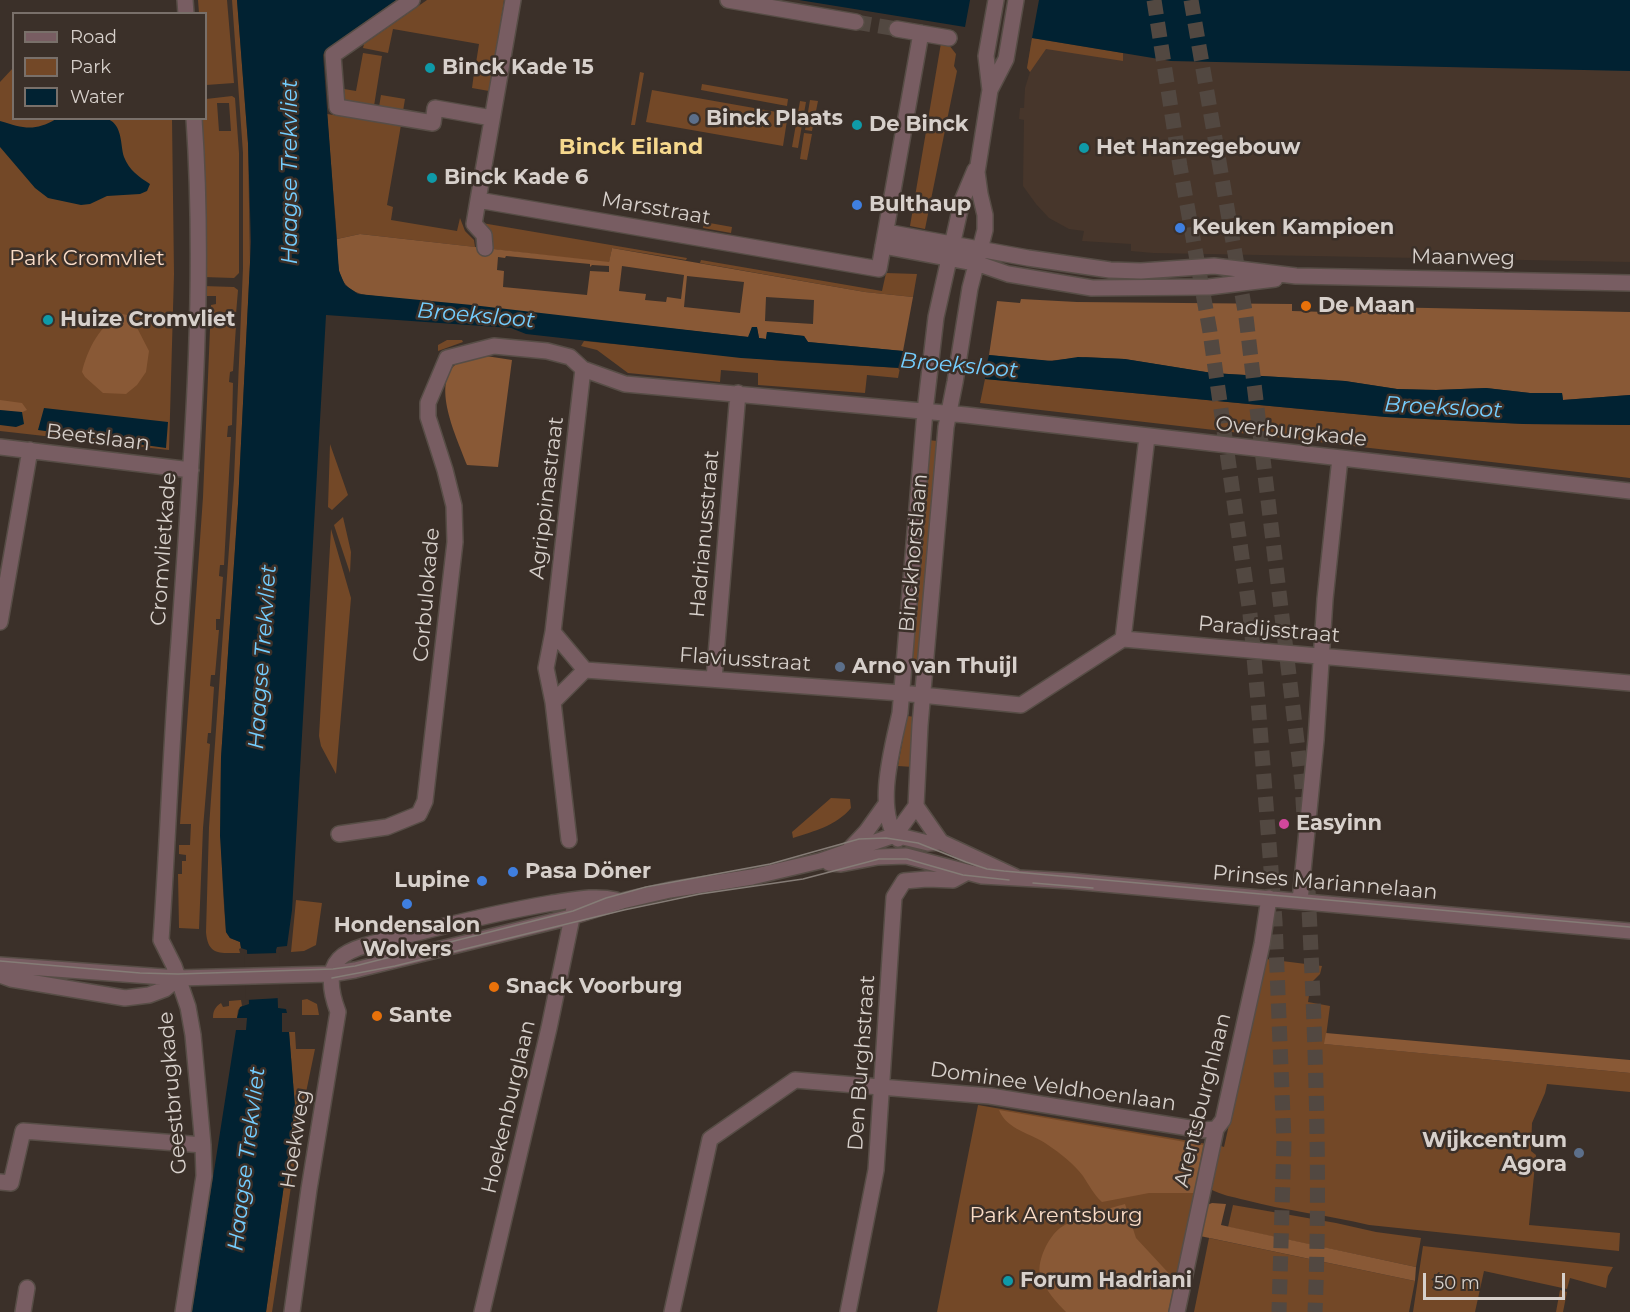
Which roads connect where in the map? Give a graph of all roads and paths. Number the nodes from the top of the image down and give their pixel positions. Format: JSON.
{"nodes":[{"id":1,"x":412,"y":0,"type":"edge"},
{"id":2,"x":513,"y":0,"type":"edge"},
{"id":3,"x":728,"y":0,"type":"edge"},
{"id":4,"x":996,"y":0,"type":"edge"},
{"id":5,"x":1016,"y":0,"type":"edge"},
{"id":6,"x":856,"y":22,"type":"tunnel mouth"},
{"id":7,"x":897,"y":28,"type":"tunnel mouth"},
{"id":8,"x":949,"y":38,"type":"dead end"},
{"id":9,"x":920,"y":39,"type":"junction"},
{"id":10,"x":990,"y":90,"type":"junction"},
{"id":11,"x":492,"y":118,"type":"junction"},
{"id":12,"x":194,"y":120,"type":"edge"},
{"id":13,"x":978,"y":161,"type":"junction"},
{"id":14,"x":482,"y":201,"type":"junction"},
{"id":15,"x":884,"y":239,"type":"junction"},
{"id":16,"x":485,"y":248,"type":"dead end"},
{"id":17,"x":949,"y":251,"type":"junction"},
{"id":18,"x":979,"y":257,"type":"junction"},
{"id":19,"x":1296,"y":276,"type":"junction"},
{"id":20,"x":1630,"y":283,"type":"edge"},
{"id":21,"x":583,"y":369,"type":"junction"},
{"id":22,"x":738,"y":393,"type":"junction"},
{"id":23,"x":925,"y":411,"type":"junction"},
{"id":24,"x":948,"y":413,"type":"junction"},
{"id":25,"x":1147,"y":437,"type":"junction"},
{"id":26,"x":0,"y":447,"type":"edge"},
{"id":27,"x":30,"y":450,"type":"junction"},
{"id":28,"x":1340,"y":458,"type":"junction"},
{"id":29,"x":191,"y":470,"type":"junction"},
{"id":30,"x":1630,"y":491,"type":"edge"},
{"id":31,"x":0,"y":622,"type":"edge"},
{"id":32,"x":553,"y":632,"type":"junction"},
{"id":33,"x":1123,"y":639,"type":"junction"},
{"id":34,"x":1323,"y":655,"type":"junction"},
{"id":35,"x":585,"y":670,"type":"junction"},
{"id":36,"x":714,"y":679,"type":"junction"},
{"id":37,"x":1630,"y":683,"type":"edge"},
{"id":38,"x":902,"y":693,"type":"junction"},
{"id":39,"x":923,"y":696,"type":"junction"},
{"id":40,"x":553,"y":702,"type":"junction"},
{"id":41,"x":886,"y":804,"type":"junction"},
{"id":42,"x":916,"y":806,"type":"junction"},
{"id":43,"x":339,"y":834,"type":"dead end"},
{"id":44,"x":895,"y":835,"type":"junction"},
{"id":45,"x":569,"y":840,"type":"dead end"},
{"id":46,"x":941,"y":843,"type":"junction"},
{"id":47,"x":847,"y":852,"type":"junction"},
{"id":48,"x":921,"y":860,"type":"junction"},
{"id":49,"x":820,"y":861,"type":"junction"},
{"id":50,"x":966,"y":873,"type":"junction"},
{"id":51,"x":1016,"y":877,"type":"junction"},
{"id":52,"x":1269,"y":898,"type":"junction"},
{"id":53,"x":1300,"y":901,"type":"junction"},
{"id":54,"x":573,"y":909,"type":"junction"},
{"id":55,"x":1630,"y":931,"type":"edge"},
{"id":56,"x":0,"y":965,"type":"edge"},
{"id":57,"x":331,"y":974,"type":"junction"},
{"id":58,"x":0,"y":975,"type":"edge"},
{"id":59,"x":178,"y":978,"type":"junction"},
{"id":60,"x":883,"y":1086,"type":"junction"},
{"id":61,"x":1216,"y":1129,"type":"junction"},
{"id":62,"x":203,"y":1144,"type":"junction"},
{"id":63,"x":0,"y":1182,"type":"edge"},
{"id":64,"x":27,"y":1288,"type":"dead end"},
{"id":65,"x":23,"y":1312,"type":"edge"},
{"id":66,"x":183,"y":1312,"type":"edge"},
{"id":67,"x":292,"y":1312,"type":"edge"},
{"id":68,"x":482,"y":1312,"type":"edge"},
{"id":69,"x":672,"y":1312,"type":"edge"},
{"id":70,"x":848,"y":1312,"type":"edge"},
{"id":71,"x":1177,"y":1312,"type":"edge"}],
"edges":[{"from":1,"to":11,"type":"street"},
{"from":2,"to":11,"type":"street"},
{"from":3,"to":6,"type":"street"},
{"from":4,"to":10,"type":"street","name":"Binckhorstlaan"},
{"from":5,"to":10,"type":"street","name":"Binckhorstlaan"},
{"from":7,"to":9,"type":"street"},
{"from":8,"to":9,"type":"street"},
{"from":9,"to":15,"type":"street"},
{"from":10,"to":13,"type":"street","name":"Binckhorstlaan"},
{"from":11,"to":14,"type":"street"},
{"from":12,"to":29,"type":"street","name":"Cromvlietkade"},
{"from":13,"to":17,"type":"street","name":"Binckhorstlaan"},
{"from":13,"to":18,"type":"street","name":"Binckhorstlaan"},
{"from":14,"to":15,"type":"street","name":"Marsstraat"},
{"from":14,"to":16,"type":"street"},
{"from":15,"to":17,"type":"street"},
{"from":17,"to":18,"type":"street"},
{"from":17,"to":23,"type":"street","name":"Binckhorstlaan"},
{"from":18,"to":19,"type":"street","name":"Maanweg"},
{"from":18,"to":19,"type":"street","name":"Maanweg"},
{"from":18,"to":24,"type":"street","name":"Binckhorstlaan"},
{"from":19,"to":20,"type":"street","name":"Maanweg"},
{"from":21,"to":22,"type":"street","name":"Corbulokade"},
{"from":21,"to":32,"type":"street","name":"Agrippinastraat"},
{"from":21,"to":43,"type":"street","name":"Corbulokade"},
{"from":22,"to":23,"type":"street","name":"Corbulokade"},
{"from":22,"to":36,"type":"street","name":"Hadrianusstraat"},
{"from":23,"to":24,"type":"street"},
{"from":23,"to":38,"type":"street","name":"Binckhorstlaan"},
{"from":24,"to":25,"type":"street","name":"Overburgkade"},
{"from":24,"to":39,"type":"street","name":"Binckhorstlaan"},
{"from":25,"to":28,"type":"street","name":"Overburgkade"},
{"from":25,"to":33,"type":"street"},
{"from":26,"to":27,"type":"street","name":"Beetslaan"},
{"from":27,"to":29,"type":"street","name":"Beetslaan"},
{"from":27,"to":31,"type":"street"},
{"from":28,"to":30,"type":"street","name":"Overburgkade"},
{"from":28,"to":34,"type":"street"},
{"from":29,"to":59,"type":"street","name":"Cromvlietkade"},
{"from":32,"to":35,"type":"street"},
{"from":32,"to":40,"type":"street","name":"Agrippinastraat"},
{"from":33,"to":34,"type":"street","name":"Paradijsstraat"},
{"from":33,"to":39,"type":"street"},
{"from":34,"to":37,"type":"street","name":"Paradijsstraat"},
{"from":34,"to":53,"type":"street"},
{"from":35,"to":36,"type":"street","name":"Flaviusstraat"},
{"from":35,"to":40,"type":"street"},
{"from":36,"to":38,"type":"street","name":"Flaviusstraat"},
{"from":38,"to":39,"type":"street"},
{"from":38,"to":41,"type":"street","name":"Binckhorstlaan"},
{"from":39,"to":42,"type":"street","name":"Binckhorstlaan"},
{"from":40,"to":45,"type":"street","name":"Agrippinastraat"},
{"from":41,"to":44,"type":"street","name":"Binckhorstlaan"},
{"from":41,"to":47,"type":"street"},
{"from":42,"to":44,"type":"street"},
{"from":42,"to":46,"type":"street"},
{"from":44,"to":46,"type":"street","name":"Prinses Mariannelaan"},
{"from":44,"to":47,"type":"street","name":"Prinses Mariannelaan"},
{"from":44,"to":48,"type":"street","name":"Binckhorstlaan"},
{"from":46,"to":51,"type":"street","name":"Prinses Mariannelaan"},
{"from":47,"to":49,"type":"street","name":"Prinses Mariannelaan"},
{"from":48,"to":49,"type":"street","name":"Prinses Mariannelaan"},
{"from":48,"to":50,"type":"street","name":"Prinses Mariannelaan"},
{"from":49,"to":54,"type":"street","name":"Prinses Mariannelaan"},
{"from":50,"to":51,"type":"street","name":"Prinses Mariannelaan"},
{"from":50,"to":60,"type":"street","name":"Den Burghstraat"},
{"from":51,"to":52,"type":"street","name":"Prinses Mariannelaan"},
{"from":52,"to":53,"type":"street","name":"Prinses Mariannelaan"},
{"from":52,"to":61,"type":"street","name":"Arentsburghlaan"},
{"from":53,"to":55,"type":"street","name":"Prinses Mariannelaan"},
{"from":54,"to":57,"type":"street","name":"Prinses Mariannelaan"},
{"from":54,"to":57,"type":"street","name":"Prinses Mariannelaan"},
{"from":54,"to":68,"type":"street","name":"Hoekenburglaan"},
{"from":56,"to":59,"type":"street","name":"Prinses Mariannelaan"},
{"from":57,"to":59,"type":"street","name":"Prinses Mariannelaan"},
{"from":57,"to":67,"type":"street","name":"Hoekweg"},
{"from":58,"to":59,"type":"street"},
{"from":59,"to":62,"type":"street","name":"Geestbrugkade"},
{"from":60,"to":61,"type":"street","name":"Dominee Veldhoenlaan"},
{"from":60,"to":69,"type":"street","name":"Dominee Veldhoenlaan"},
{"from":60,"to":70,"type":"street","name":"Den Burghstraat"},
{"from":61,"to":71,"type":"street","name":"Arentsburghlaan"},
{"from":62,"to":63,"type":"street"},
{"from":62,"to":66,"type":"street","name":"Geestbrugkade"},
{"from":64,"to":65,"type":"street"}]}
